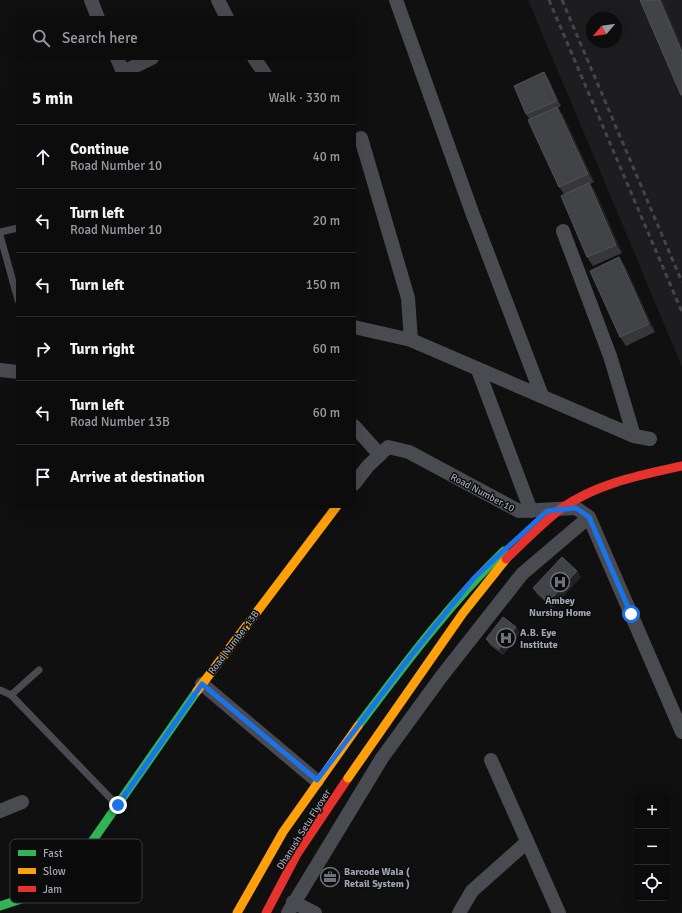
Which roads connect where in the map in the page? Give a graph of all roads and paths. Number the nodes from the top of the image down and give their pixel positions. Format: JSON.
{"nodes":[{"id":1,"x":91,"y":0,"type":"edge"},
{"id":2,"x":218,"y":0,"type":"edge"},
{"id":3,"x":396,"y":0,"type":"edge"},
{"id":4,"x":97,"y":16,"type":"edge"},
{"id":5,"x":226,"y":16,"type":"edge"},
{"id":6,"x":118,"y":60,"type":"edge"},
{"id":7,"x":148,"y":60,"type":"edge"},
{"id":8,"x":255,"y":60,"type":"edge"},
{"id":9,"x":123,"y":72,"type":"edge"},
{"id":10,"x":123,"y":72,"type":"edge"},
{"id":11,"x":264,"y":72,"type":"edge"},
{"id":12,"x":360,"y":138,"type":"dead end"},
{"id":13,"x":16,"y":229,"type":"edge"},
{"id":14,"x":563,"y":231,"type":"dead end"},
{"id":15,"x":0,"y":234,"type":"edge"},
{"id":16,"x":16,"y":293,"type":"edge"},
{"id":17,"x":356,"y":327,"type":"edge"},
{"id":18,"x":411,"y":340,"type":"junction"},
{"id":19,"x":0,"y":370,"type":"edge"},
{"id":20,"x":478,"y":370,"type":"junction"},
{"id":21,"x":16,"y":372,"type":"edge"},
{"id":22,"x":542,"y":396,"type":"junction"},
{"id":23,"x":356,"y":428,"type":"edge"},
{"id":24,"x":634,"y":436,"type":"junction"},
{"id":25,"x":650,"y":439,"type":"dead end"},
{"id":26,"x":380,"y":456,"type":"junction"},
{"id":27,"x":682,"y":466,"type":"edge"},
{"id":28,"x":356,"y":481,"type":"edge"},
{"id":29,"x":335,"y":508,"type":"edge"},
{"id":30,"x":531,"y":511,"type":"junction"},
{"id":31,"x":547,"y":511,"type":"junction"},
{"id":32,"x":589,"y":517,"type":"junction"},
{"id":33,"x":39,"y":670,"type":"dead end"},
{"id":34,"x":202,"y":684,"type":"junction"},
{"id":35,"x":0,"y":690,"type":"edge"},
{"id":36,"x":11,"y":695,"type":"junction"},
{"id":37,"x":682,"y":732,"type":"edge"},
{"id":38,"x":490,"y":760,"type":"dead end"},
{"id":39,"x":317,"y":780,"type":"junction"},
{"id":40,"x":22,"y":802,"type":"dead end"},
{"id":41,"x":118,"y":805,"type":"junction"},
{"id":42,"x":0,"y":811,"type":"edge"},
{"id":43,"x":94,"y":839,"type":"edge"},
{"id":44,"x":527,"y":842,"type":"junction"},
{"id":45,"x":10,"y":903,"type":"edge"},
{"id":46,"x":0,"y":906,"type":"edge"},
{"id":47,"x":290,"y":908,"type":"edge"},
{"id":48,"x":237,"y":913,"type":"edge"},
{"id":49,"x":266,"y":913,"type":"edge"},
{"id":50,"x":315,"y":913,"type":"edge"},
{"id":51,"x":459,"y":913,"type":"edge"},
{"id":52,"x":560,"y":913,"type":"edge"}],
"edges":[{"from":1,"to":4,"type":"street"},
{"from":2,"to":5,"type":"street"},
{"from":3,"to":22,"type":"street"},
{"from":6,"to":9,"type":"street"},
{"from":7,"to":10,"type":"street"},
{"from":8,"to":11,"type":"street"},
{"from":12,"to":18,"type":"street"},
{"from":13,"to":15,"type":"lane"},
{"from":14,"to":24,"type":"street"},
{"from":15,"to":16,"type":"lane"},
{"from":17,"to":18,"type":"street"},
{"from":18,"to":20,"type":"street"},
{"from":19,"to":21,"type":"street"},
{"from":20,"to":22,"type":"street"},
{"from":20,"to":30,"type":"street"},
{"from":22,"to":24,"type":"street"},
{"from":23,"to":26,"type":"street"},
{"from":24,"to":25,"type":"street"},
{"from":26,"to":28,"type":"street"},
{"from":26,"to":30,"type":"street","name":"Road Number 10"},
{"from":27,"to":49,"type":"street","name":"Dhanush Setu Flyover","bridge":true},
{"from":29,"to":34,"type":"street","name":"Road Number 13B"},
{"from":30,"to":31,"type":"street","name":"Road Number 10"},
{"from":31,"to":32,"type":"street","name":"Road Number 10"},
{"from":31,"to":39,"type":"street"},
{"from":32,"to":37,"type":"street"},
{"from":32,"to":47,"type":"street"},
{"from":33,"to":36,"type":"lane"},
{"from":34,"to":39,"type":"street"},
{"from":34,"to":41,"type":"street","name":"Road Number 13B"},
{"from":35,"to":36,"type":"lane"},
{"from":36,"to":41,"type":"lane"},
{"from":38,"to":44,"type":"street"},
{"from":39,"to":48,"type":"street"},
{"from":40,"to":42,"type":"street"},
{"from":41,"to":43,"type":"street","name":"Road Number 13B"},
{"from":44,"to":51,"type":"street"},
{"from":44,"to":52,"type":"street"},
{"from":45,"to":46,"type":"street","name":"Road Number 13B"},
{"from":47,"to":50,"type":"street"}]}
